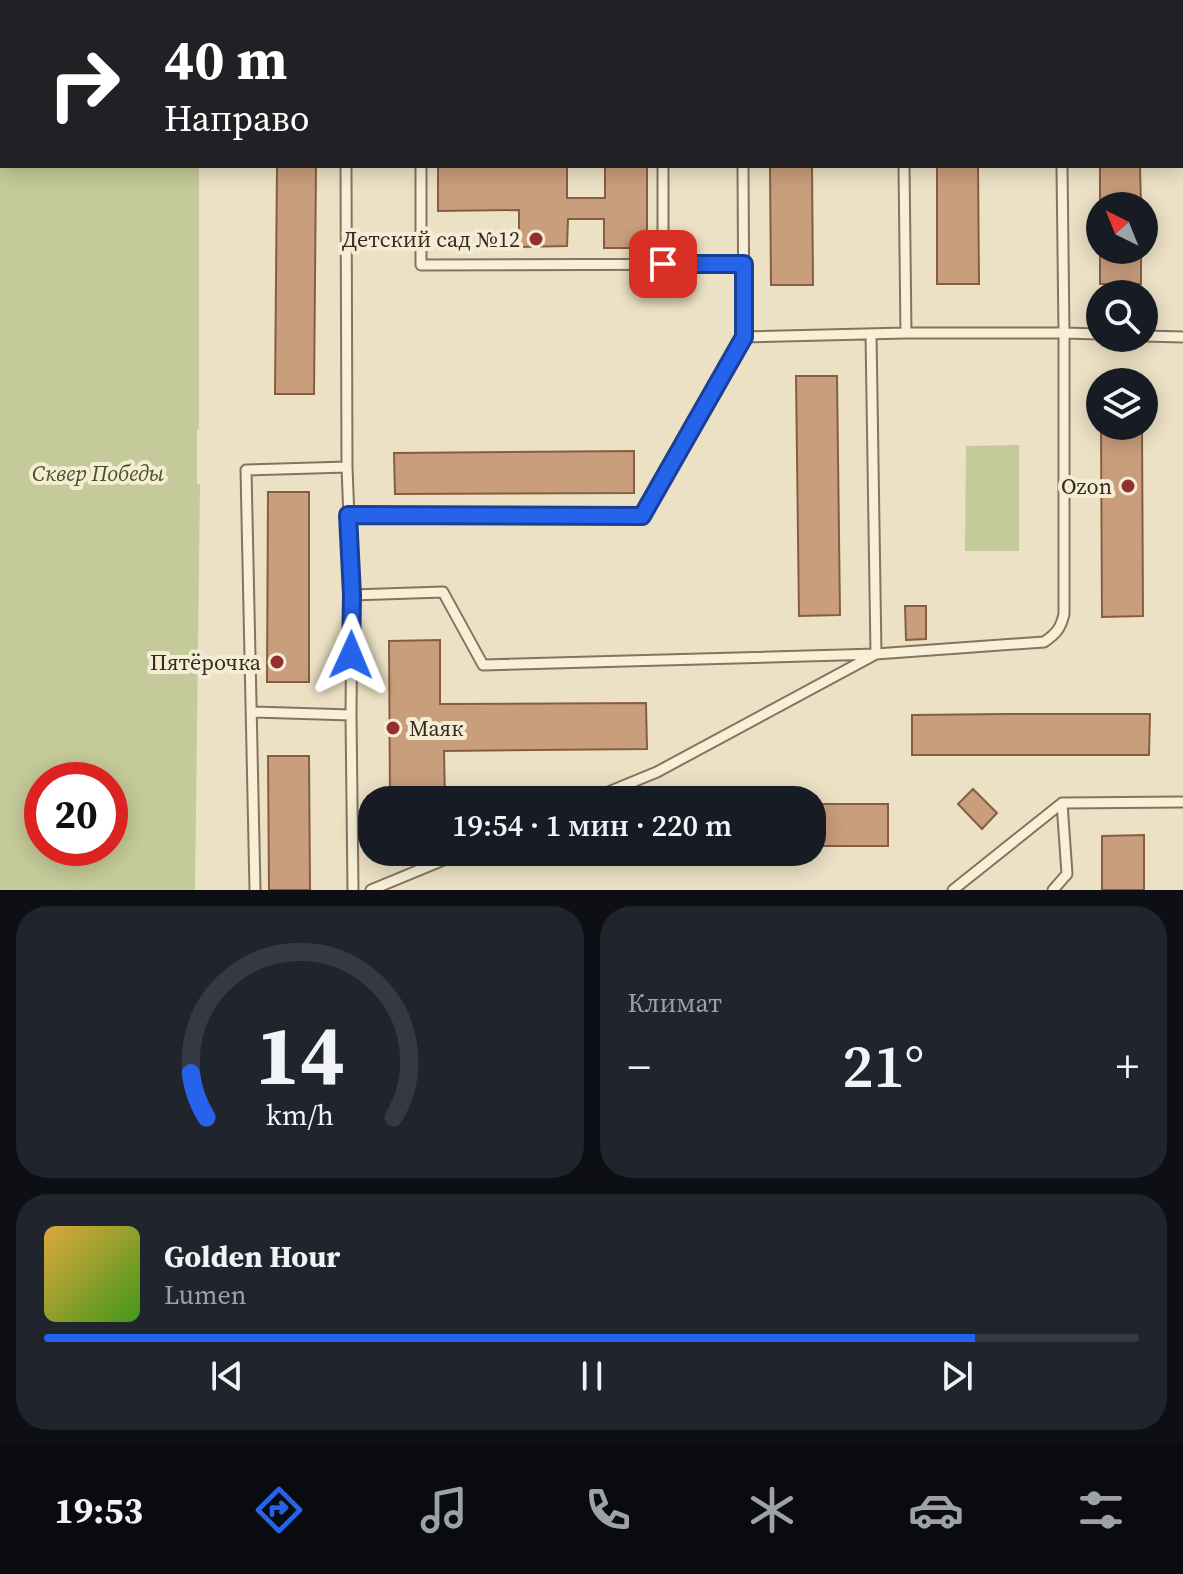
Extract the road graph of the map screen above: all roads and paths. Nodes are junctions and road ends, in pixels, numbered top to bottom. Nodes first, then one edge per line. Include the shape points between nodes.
1 (346, 168) edge
2 (421, 168) edge
3 (663, 168) edge
4 (743, 168) edge
5 (904, 168) edge
6 (1062, 168) edge
7 (663, 264) junction
8 (744, 264) junction
9 (906, 333) junction
10 (1064, 333) junction
11 (871, 334) junction
12 (1086, 334) edge
13 (1158, 336) edge
14 (744, 337) junction
15 (1183, 337) edge
16 (347, 467) junction
17 (348, 515) junction
18 (352, 595) junction
19 (876, 654) junction
20 (253, 712) junction
21 (351, 715) junction
22 (623, 786) edge
23 (1183, 802) edge
24 (1062, 803) junction
25 (429, 866) edge
26 (255, 890) edge
27 (353, 890) edge
28 (371, 890) edge
29 (953, 890) edge
30 (1053, 890) edge

1 - 16 lane
2 - 7 lane via 421,265
3 - 7 lane
4 - 8 lane
5 - 9 lane
6 - 10 lane
7 - 8 lane
8 - 14 lane
9 - 10 lane
9 - 11 lane
10 - 12 lane
10 - 19 lane via 1062,625 1044,642
11 - 14 lane
11 - 19 lane
13 - 15 lane
14 - 17 lane via 642,516
16 - 17 lane
16 - 20 lane via 246,470
17 - 18 lane
18 - 19 lane via 443,592 483,665
18 - 21 lane
19 - 22 lane
20 - 21 lane
20 - 26 lane
21 - 27 lane
23 - 24 lane
24 - 29 lane
24 - 30 lane via 1067,874
25 - 28 lane

